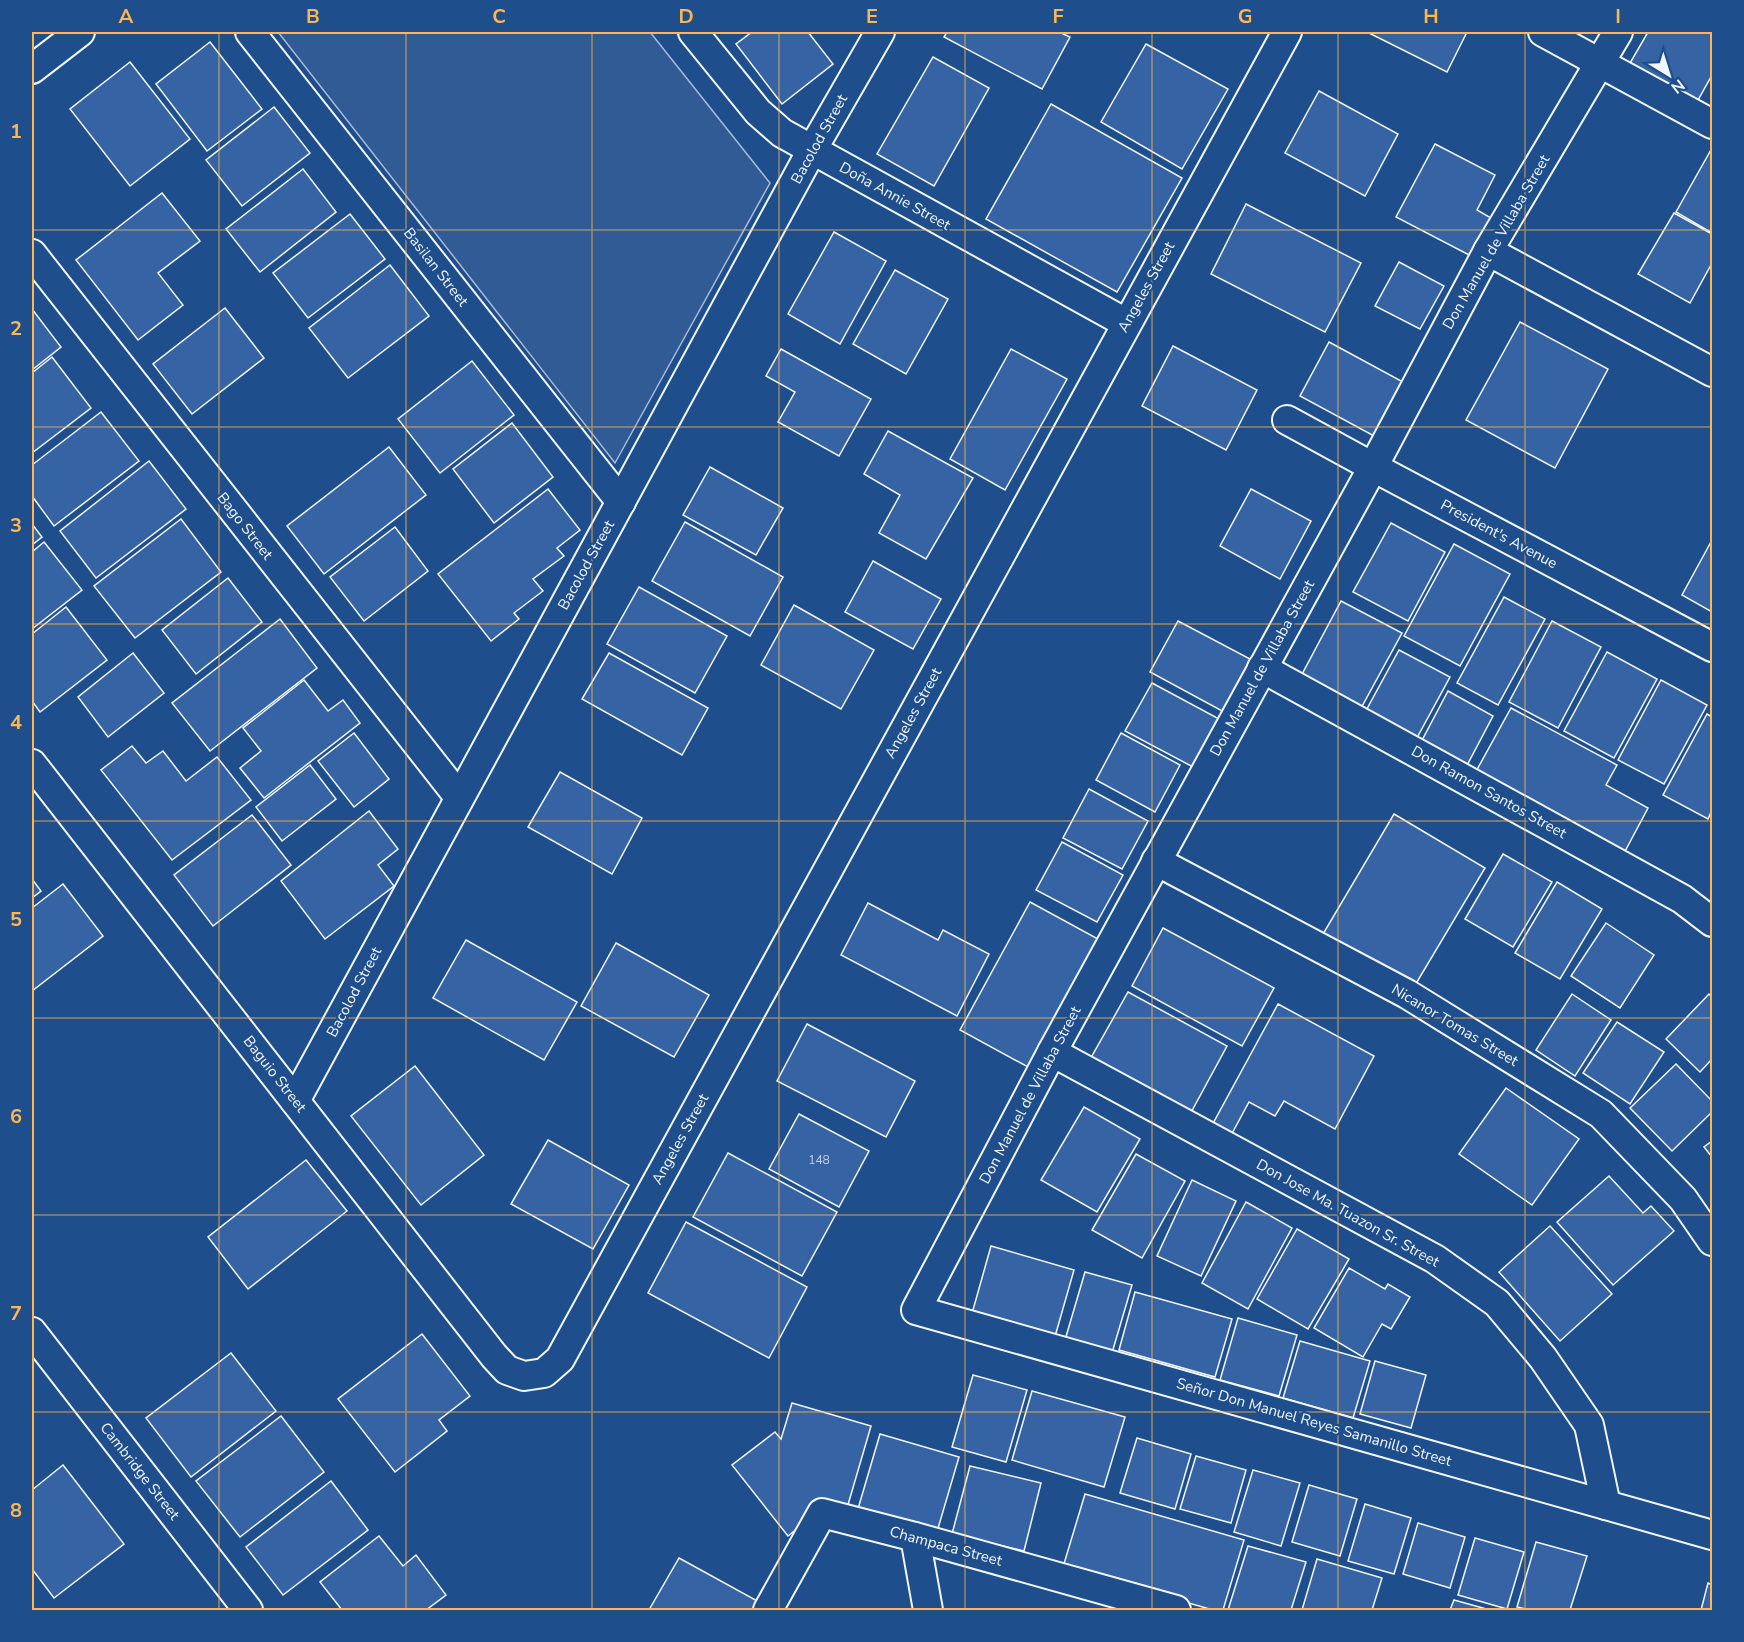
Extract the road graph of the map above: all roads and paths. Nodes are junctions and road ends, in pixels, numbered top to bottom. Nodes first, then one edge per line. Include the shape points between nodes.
1 (80, 32) edge
2 (250, 32) edge
3 (693, 32) edge
4 (880, 32) edge
5 (1287, 32) edge
6 (1543, 32) edge
7 (1618, 32) edge
8 (1600, 63) junction
9 (32, 69) edge
10 (1713, 124) edge
11 (812, 150) junction
12 (1488, 251) junction
13 (32, 254) edge
14 (1126, 323) junction
15 (1713, 372) edge
16 (1287, 420) dead end
17 (1373, 467) junction
18 (621, 502) junction
19 (1713, 647) edge
20 (1262, 668) junction
21 (32, 764) edge
22 (459, 797) junction
23 (1156, 861) junction
24 (1713, 922) edge
25 (1052, 1052) junction
26 (296, 1101) junction
27 (1713, 1241) edge
28 (916, 1310) joint
29 (32, 1332) edge
30 (524, 1376) joint
31 (1606, 1505) junction
32 (1713, 1535) edge
33 (915, 1537) junction
34 (248, 1611) edge
35 (768, 1611) edge
36 (928, 1611) edge
37 (1176, 1611) edge

1 - 9 street
2 - 18 street, Basilan Street
3 - 11 street, Doña Annie Street via 758,112 782,133
4 - 11 street, Bacolod Street
5 - 14 street, Angeles Street
6 - 8 street
7 - 8 street, Don Manuel de Villaba Street
8 - 10 street
8 - 12 street, Don Manuel de Villaba Street
11 - 14 street, Doña Annie Street
11 - 18 street, Bacolod Street
12 - 15 street
12 - 17 street, Don Manuel de Villaba Street
13 - 22 street, Bago Street
14 - 30 street, Angeles Street via 560,1359 544,1373
16 - 17 street, President's Avenue
17 - 19 street, President's Avenue
17 - 20 street, Don Manuel de Villaba Street
18 - 22 street, Bacolod Street
20 - 23 street, Don Manuel de Villaba Street
20 - 24 street, Don Ramon Santos Street via 1683,899
21 - 26 street, Baguio Street
22 - 26 street, Bacolod Street
23 - 25 street, Don Manuel de Villaba Street
23 - 27 street, Nicanor Tomas Street via 1407,994 1601,1114 1683,1199
25 - 28 street, Don Manuel de Villaba Street
25 - 31 street, Don Jose Ma. Tuazon Sr. Street via 1435,1259 1497,1303 1543,1358 1589,1425
26 - 30 street, Baguio Street via 494,1356 507,1370
28 - 31 street, Señor Don Manuel Reyes Samanillo Street
29 - 34 street, Cambridge Street
31 - 32 street, Señor Don Manuel Reyes Samanillo Street
33 - 35 street, Champaca Street via 822,1513
33 - 36 street
33 - 37 street, Champaca Street

